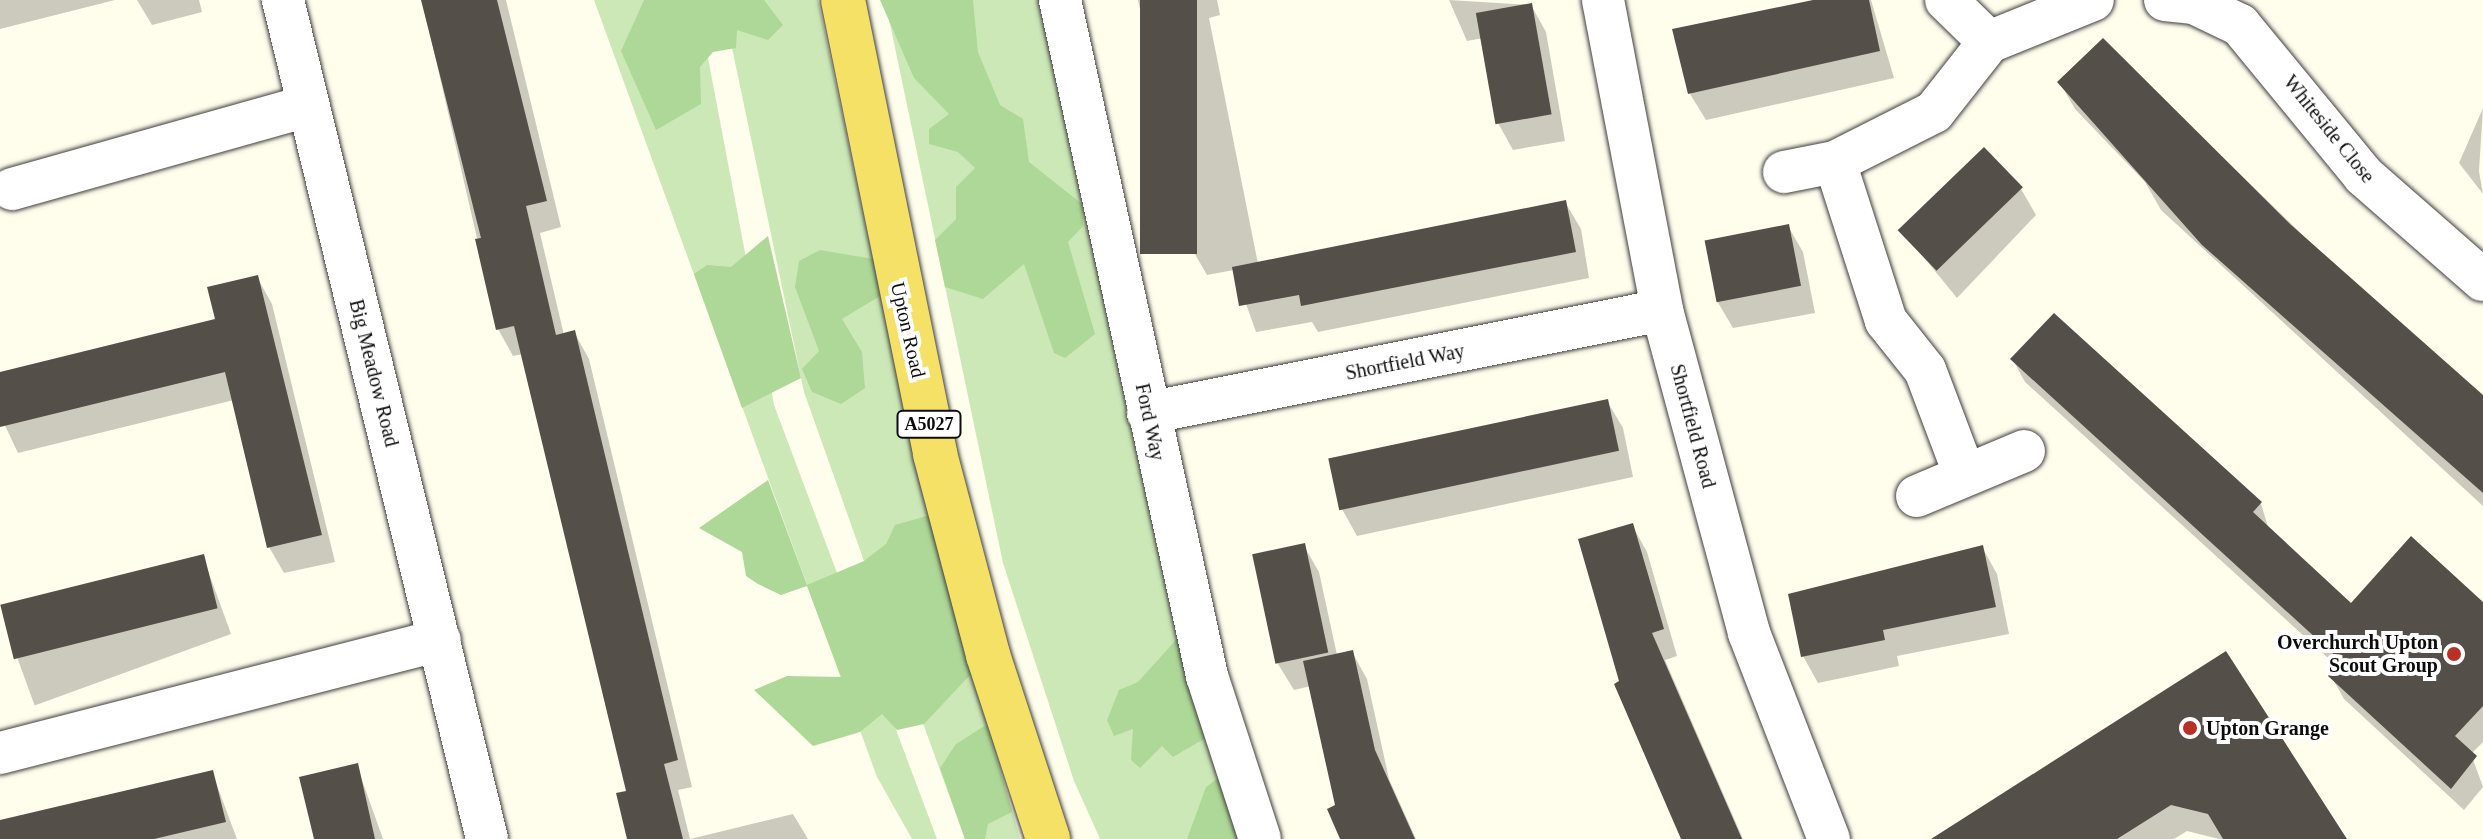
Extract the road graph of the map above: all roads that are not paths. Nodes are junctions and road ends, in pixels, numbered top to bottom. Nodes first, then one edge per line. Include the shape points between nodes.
1 (283, 0) edge
2 (843, 0) edge
3 (1060, 0) edge
4 (1603, 0) edge
5 (1946, 0) edge
6 (2093, 0) edge
7 (2165, 0) edge
8 (1989, 42) junction
9 (308, 106) junction
10 (1835, 162) junction
11 (1784, 172) dead end
12 (12, 189) dead end
13 (2483, 280) edge
14 (1662, 310) junction
15 (1148, 413) junction
16 (2024, 451) dead end
17 (1964, 473) junction
18 (1917, 496) dead end
19 (440, 640) junction
20 (0, 753) edge
21 (487, 839) edge
22 (1048, 839) edge
23 (1260, 839) edge
24 (1829, 839) edge

1 - 9 street, Big Meadow Road
2 - 22 main road, Upton Road / A5027 via 935,454 988,655
3 - 15 street, Ford Way
4 - 14 street, Shortfield Road
5 - 8 street
6 - 8 street
7 - 13 street, Whiteside Close via 2194,3 2240,25 2364,176
8 - 10 street via 1934,112
9 - 12 street
9 - 19 street, Big Meadow Road
10 - 11 street
10 - 17 street via 1886,321 1925,370
14 - 15 street, Shortfield Way
14 - 24 street, Shortfield Road via 1749,633
15 - 23 street, Ford Way via 1207,676
16 - 17 street
17 - 18 street
19 - 20 street
19 - 21 street, Big Meadow Road

